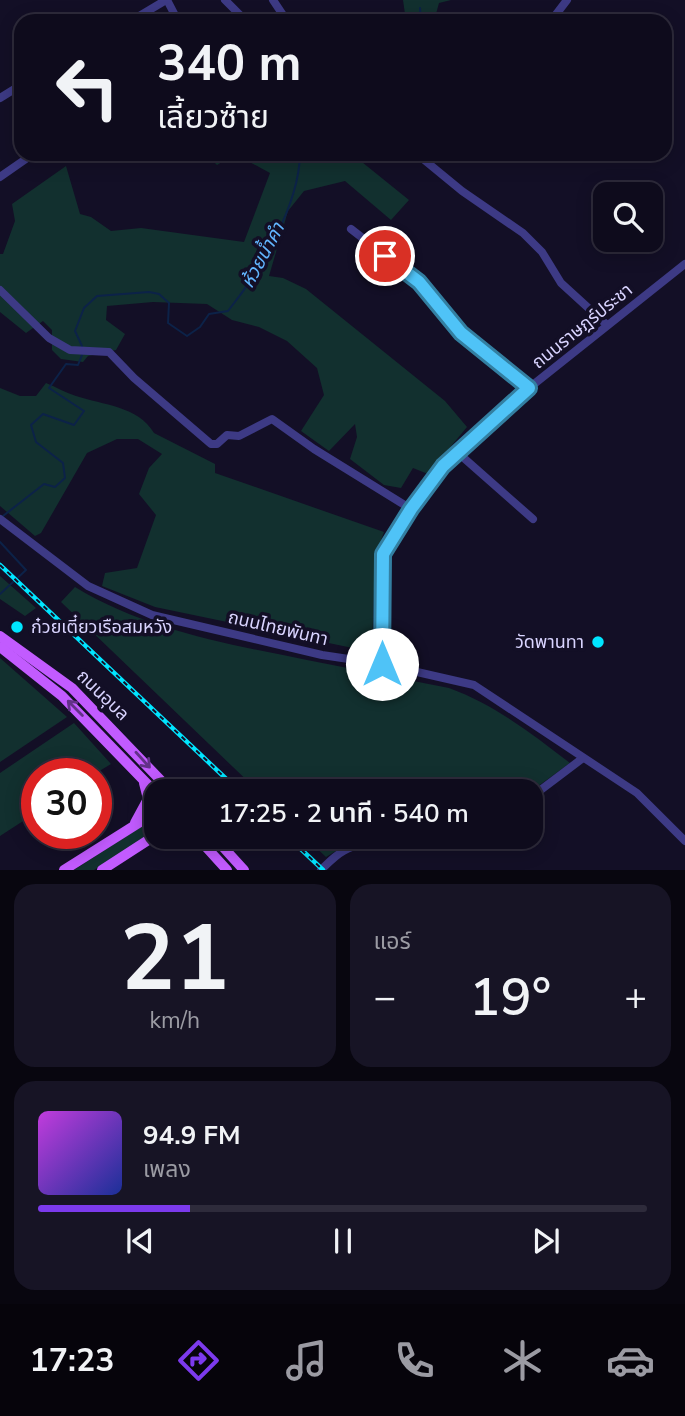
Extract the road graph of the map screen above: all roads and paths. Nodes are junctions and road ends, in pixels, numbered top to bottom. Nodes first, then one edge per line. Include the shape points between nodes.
1 (167, 0) edge
2 (225, 0) edge
3 (567, 0) edge
4 (143, 14) edge
5 (239, 14) edge
6 (556, 14) edge
7 (23, 161) edge
8 (426, 161) edge
9 (0, 177) edge
10 (351, 229) dead end
11 (685, 264) edge
12 (0, 290) edge
13 (607, 325) junction
14 (529, 388) junction
15 (457, 452) junction
16 (411, 509) junction
17 (533, 519) dead end
18 (3, 522) edge
19 (0, 636) edge
20 (0, 647) edge
21 (382, 664) junction
22 (583, 758) junction
23 (143, 779) joint
24 (159, 779) edge
25 (543, 788) edge
26 (144, 819) edge
27 (134, 825) junction
28 (685, 841) edge
29 (143, 843) edge
30 (205, 849) edge
31 (208, 849) edge
32 (225, 849) edge
33 (348, 849) edge
34 (214, 856) junction
35 (64, 870) edge
36 (102, 870) edge
37 (227, 870) edge
38 (244, 870) edge
39 (321, 870) edge

1 - 4 street
2 - 5 street
3 - 6 street
7 - 9 street
8 - 13 street via 523,233 542,252 561,283
10 - 14 street via 419,282 461,333
11 - 13 street, ถนนราษฎร์ประชา
12 - 16 street via 49,338 75,351 109,352 119,359 134,378 211,444 272,419
13 - 14 street, ถนนราษฎร์ประชา
14 - 15 street, ถนนราษฎร์ประชา
15 - 16 street, ถนนราษฎร์ประชา
15 - 17 street
16 - 21 street, ถนนราษฎร์ประชา via 383,554
18 - 21 street, ถนนไทยพันทา via 88,586 152,615 322,655
19 -> 24 main road, ถนนอุบล via 72,688
23 -> 20 main road, ถนนอุบล via 62,696
21 - 22 street, ถนนไทยพันทา via 474,685
22 - 25 street
22 - 28 street, ถนนไทยพันทา via 638,793
23 - 27 main road via 148,799
26 - 27 main road
27 - 35 main road
29 - 36 main road
30 - 34 main road
31 - 34 main road
32 - 38 main road
33 - 39 street
34 - 37 main road

